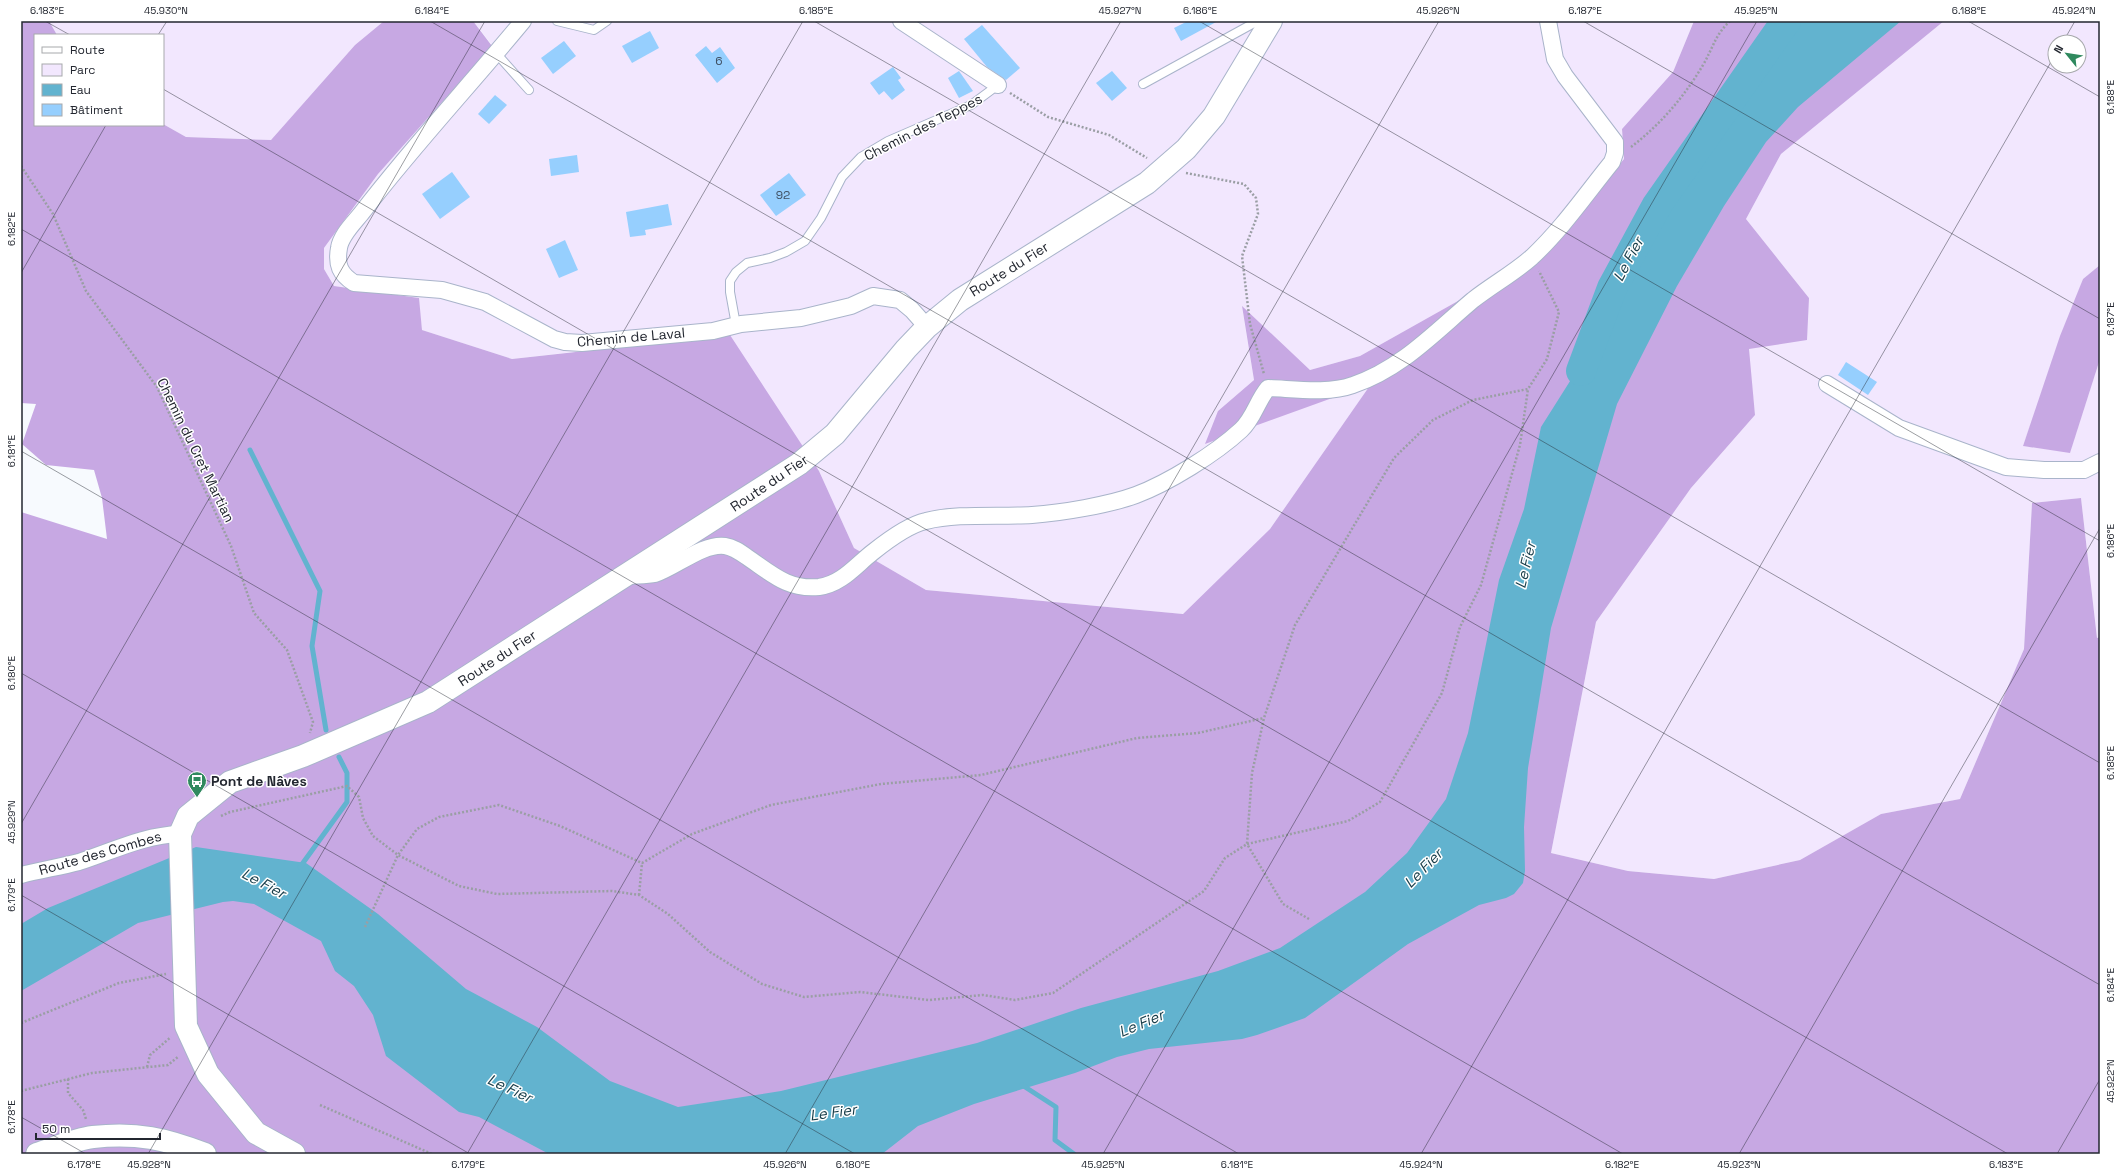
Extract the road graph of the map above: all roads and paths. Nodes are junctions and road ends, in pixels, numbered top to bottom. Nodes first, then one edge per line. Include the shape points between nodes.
1 (523, 21) edge
2 (557, 21) edge
3 (607, 21) edge
4 (901, 21) edge
5 (1548, 21) edge
6 (1730, 21) edge
7 (1271, 22) edge
8 (496, 53) junction
9 (1143, 84) dead end
10 (998, 86) junction
11 (529, 90) dead end
12 (1614, 157) junction
13 (21, 166) edge
14 (1164, 169) junction
15 (1532, 257) junction
16 (736, 325) junction
17 (927, 327) junction
18 (1827, 384) dead end
19 (1268, 388) junction
20 (1528, 389) junction
21 (2100, 462) edge
22 (625, 576) junction
23 (1264, 718) junction
24 (303, 756) junction
25 (216, 818) dead end
26 (180, 834) junction
27 (1247, 844) junction
28 (398, 855) junction
29 (642, 863) junction
30 (21, 874) edge
31 (639, 895) junction
32 (1309, 919) dead end
33 (365, 927) dead end
34 (184, 967) junction
35 (21, 1023) edge
36 (190, 1035) junction
37 (147, 1067) junction
38 (68, 1079) junction
39 (21, 1091) edge
40 (320, 1105) dead end
41 (92, 1137) junction
42 (37, 1154) edge
43 (205, 1154) edge
44 (294, 1154) edge
45 (432, 1154) edge

1 - 8 street, Chemin de Laval
2 - 3 lane via 594,30
4 - 10 street, Chemin des Teppes
5 - 12 street via 1555,59 1615,142
6 - 12 path via 1719,32 1704,63 1682,97 1664,118
7 - 9 lane via 1254,23
7 - 14 main road, Route du Fier via 1214,116 1186,149
8 - 11 lane
8 - 16 street, Chemin de Laval via 343,238 339,247 338,268 344,276 354,283 442,290 485,302 564,342 582,343 713,331
10 - 14 path, Chemin des Teppes via 1048,117 1109,135
10 - 16 lane, Chemin des Teppes via 971,105 888,141 861,157 842,177 821,218 805,240 786,252 747,263 736,272 730,281
12 - 15 street via 1557,230
13 - 24 path, Chemin du Cret Martian via 53,214 86,291 157,387 231,546 254,613 287,650 313,722
14 - 17 main road, Route du Fier via 1147,183 960,300
14 - 19 path, Chemin des Teppes via 1244,184 1256,198 1258,214 1242,256 1250,324
15 - 19 street via 1474,300 1427,342 1388,370 1352,386 1333,389
15 - 20 path via 1559,312 1548,359
16 - 17 street, Chemin de Laval via 801,318 851,306 873,296 900,300
17 - 22 main road, Route du Fier via 835,434 799,464
18 - 21 street via 1899,428 2006,467 2084,470
19 - 22 street via 1257,410 1242,429 1210,454 1162,483 1136,495 1106,504 1034,515 925,521 907,529 872,552 847,575 821,587 800,588 785,583 735,548 724,546 710,547 653,574
20 - 23 path via 1473,400 1433,420 1394,458 1295,625
20 - 27 path via 1520,445 1481,585 1460,627 1442,694 1380,802 1348,820
22 - 24 main road, Route du Fier via 428,702
23 - 27 path via 1252,774
23 - 29 path via 1198,733 1137,738 981,775 882,784 771,806 692,834
24 - 26 main road, Route du Fier via 230,782 188,816
25 - 28 path via 230,812 347,786 359,797 363,818 373,836
26 - 30 street, Route des Combes via 162,834 78,862
26 - 34 main road
27 - 31 path via 1225,858 1204,891 1059,989 1053,993 1015,1000 982,995 929,1000 860,992 804,996 762,984 716,956 668,914
27 - 32 path via 1283,904
28 - 29 path via 417,829 439,817 499,805 560,826
28 - 31 path via 459,886 497,894 612,891
28 - 33 path
29 - 31 path
34 - 35 path via 119,983
34 - 36 main road
36 - 37 path via 150,1055
36 - 37 path via 168,1065
36 - 44 main road via 208,1074 256,1133
37 - 38 path via 92,1073
38 - 39 path
38 - 41 path via 68,1093 83,1110
40 - 45 path
41 - 42 main road
41 - 43 main road via 148,1136

